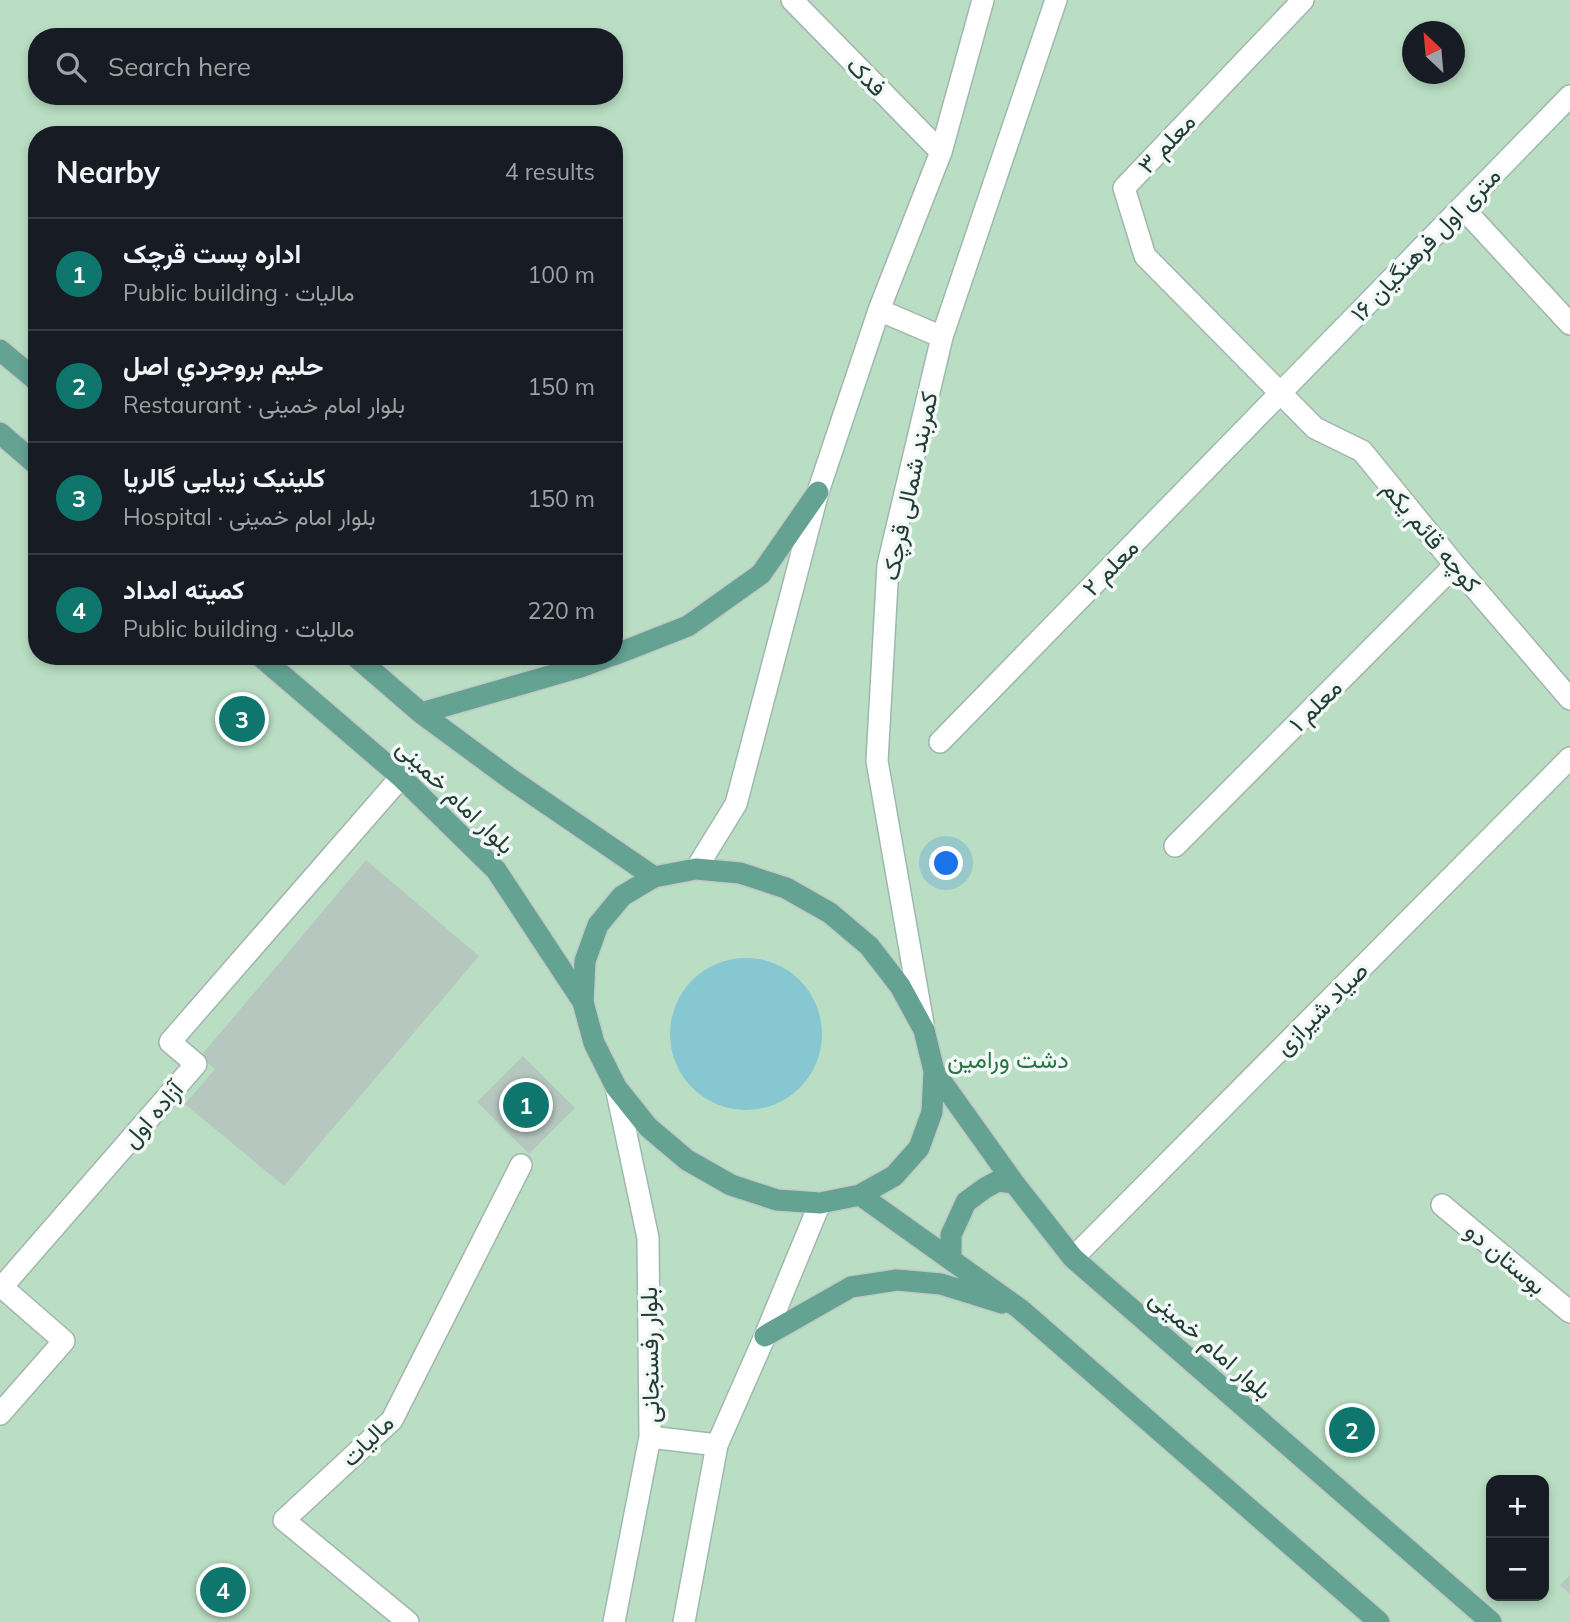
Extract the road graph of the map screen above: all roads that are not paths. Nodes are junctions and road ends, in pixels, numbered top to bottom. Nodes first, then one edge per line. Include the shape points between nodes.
1 (792, 0) edge
2 (983, 0) edge
3 (1056, 0) edge
4 (1303, 0) edge
5 (1570, 96) edge
6 (941, 152) junction
7 (1462, 207) junction
8 (879, 310) junction
9 (1570, 324) edge
10 (942, 337) junction
11 (0, 350) edge
12 (28, 374) edge
13 (1280, 392) junction
14 (0, 433) edge
15 (28, 457) edge
16 (818, 492) junction
17 (1455, 565) junction
18 (623, 651) edge
19 (270, 665) edge
20 (365, 665) edge
21 (586, 665) edge
22 (1570, 699) edge
23 (421, 713) junction
24 (940, 742) dead end
25 (1570, 758) edge
26 (401, 777) junction
27 (1175, 846) dead end
28 (696, 869) junction
29 (654, 877) junction
30 (583, 1002) junction
31 (924, 1030) junction
32 (934, 1071) junction
33 (616, 1087) junction
34 (521, 1165) dead end
35 (1014, 1183) junction
36 (860, 1195) junction
37 (820, 1203) junction
38 (1442, 1205) dead end
39 (951, 1258) junction
40 (1073, 1258) junction
41 (1020, 1309) junction
42 (1570, 1312) edge
43 (765, 1336) junction
44 (0, 1414) edge
45 (650, 1437) junction
46 (717, 1445) junction
47 (408, 1622) edge
48 (614, 1622) edge
49 (684, 1622) edge
50 (1379, 1622) edge
51 (1491, 1622) edge

1 - 6 street, فدک
2 - 6 street
3 - 10 street, کمربند شمالی قرچک
4 - 13 street, معلم ۳ via 1124,188 1145,256
5 - 7 street, ۱۶ متری اول فرهنگیان
6 - 8 street
7 - 9 street
7 - 13 street, ۱۶ متری اول فرهنگیان
8 - 10 street
8 - 16 street
10 - 31 street, کمربند شمالی قرچک via 888,565 877,761
11 - 12 main road
13 - 17 street, کوچه قائم یکم via 1315,428 1362,451
13 - 24 street, معلم ۲
14 - 15 main road
16 - 18 main road via 761,574 688,626
16 - 28 street via 737,804
17 - 22 street, کوچه قائم یکم
17 - 27 street, معلم ۱
19 - 26 main road, بلوار امام خمینی
20 - 23 main road, بلوار امام خمینی
21 - 23 main road
23 - 29 main road, بلوار امام خمینی
25 - 40 street, صیاد شیرازی
26 - 30 main road, بلوار امام خمینی via 496,870
26 - 44 street, آزاده اول via 170,1042 196,1064 2,1287 64,1341
28 - 29 main road
28 - 31 main road via 751,876 786,888 830,913 869,946 900,986
29 - 30 main road via 622,896 598,925 585,961
30 - 33 main road via 594,1043
31 - 32 main road
32 - 35 main road, بلوار امام خمینی
32 - 36 main road via 932,1112 919,1148 894,1176
33 - 37 main road via 648,1127 687,1160 731,1185 777,1200
33 - 45 street, بلوار رفسنجانی via 648,1238
34 - 47 street, مالیات via 392,1420 284,1520
35 - 39 main road via 998,1181 965,1202 951,1235
35 - 40 main road, بلوار امام خمینی
36 - 37 main road
36 - 39 main road
37 - 43 street
38 - 42 street, بوستان دو
39 - 41 main road
40 - 51 main road, بلوار امام خمینی
41 - 43 main road via 941,1284 897,1280 852,1287
41 - 50 main road
43 - 46 street
45 - 46 street
45 - 48 street, بلوار رفسنجانی
46 - 49 street

